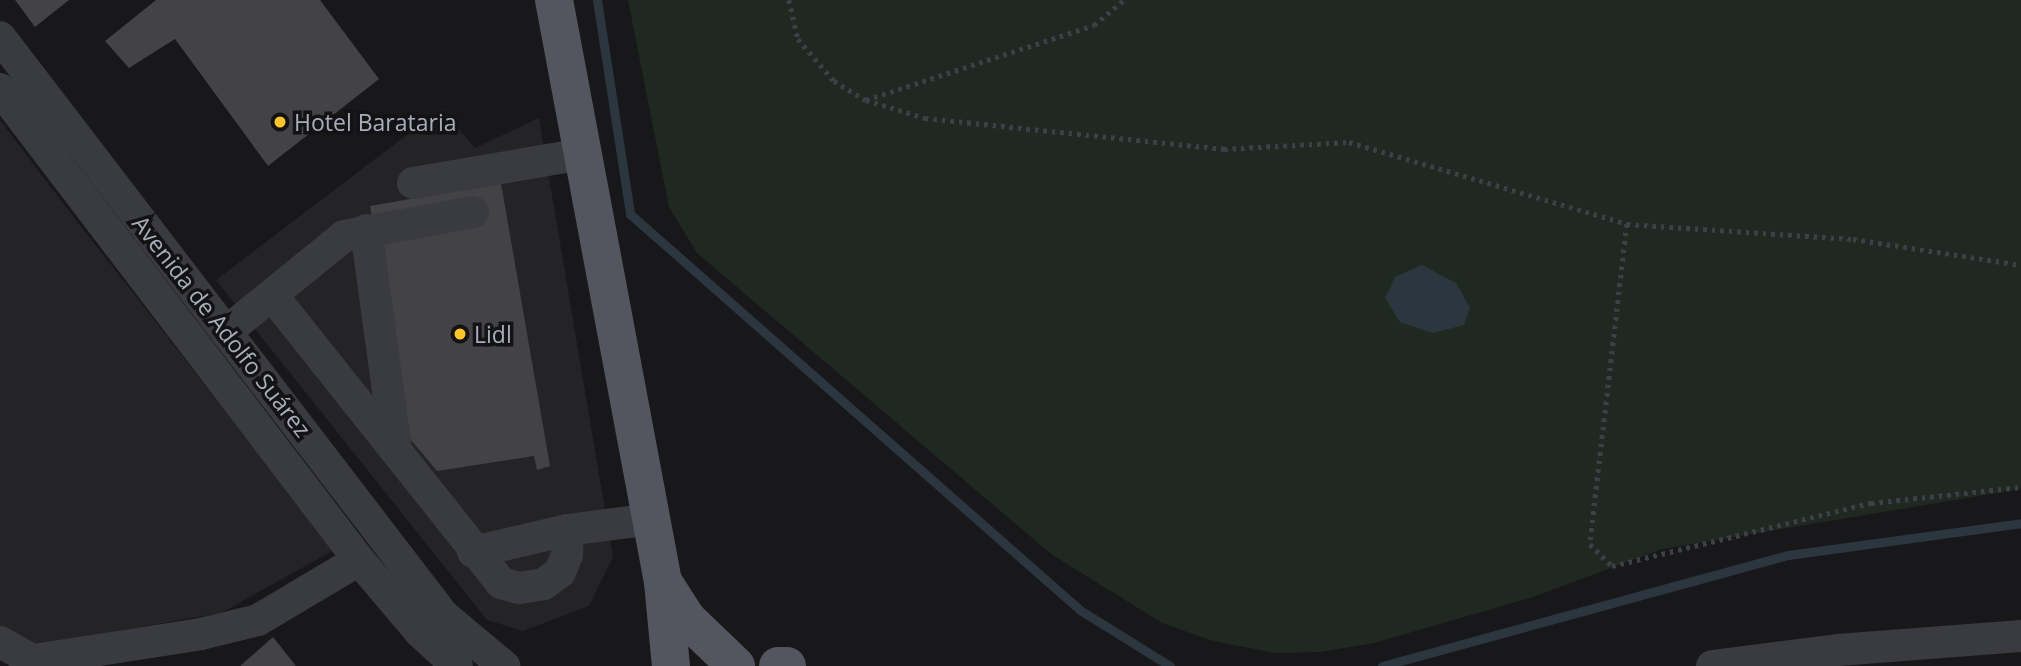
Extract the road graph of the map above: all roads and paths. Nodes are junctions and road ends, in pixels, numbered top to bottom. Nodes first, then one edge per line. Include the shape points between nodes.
1 (554, 0) edge
2 (789, 0) edge
3 (1124, 0) edge
4 (0, 37) edge
5 (0, 89) edge
6 (866, 100) junction
7 (583, 154) junction
8 (413, 183) dead end
9 (473, 212) dead end
10 (1628, 225) junction
11 (366, 230) junction
12 (2021, 265) edge
13 (272, 295) junction
14 (226, 332) junction
15 (397, 453) junction
16 (2021, 487) edge
17 (651, 519) junction
18 (568, 530) junction
19 (473, 552) junction
20 (359, 560) junction
21 (663, 582) junction
22 (431, 624) junction
23 (2021, 636) edge
24 (0, 642) edge
25 (38, 663) edge
26 (457, 666) edge
27 (504, 666) edge
28 (671, 666) edge
29 (736, 666) edge
30 (778, 666) edge
31 (787, 666) edge
32 (1712, 666) edge

1 - 7 main road
2 - 6 path via 798,39 834,81
3 - 6 path via 1094,25
4 - 14 street, Avenida de Adolfo Suárez
5 - 20 street, Avenida de Adolfo Suárez
6 - 10 path via 925,118 1224,149 1349,142
7 - 8 street
7 - 17 main road
9 - 11 street
10 - 12 path via 1853,239
10 - 16 path via 1590,544 1612,566 1871,503
11 - 13 street via 344,236
11 - 15 street
13 - 14 street
13 - 15 street
14 - 22 street, Avenida de Adolfo Suárez
15 - 19 street
17 - 18 street
17 - 21 main road
18 - 19 street
18 - 19 street via 568,555 560,572 544,584 519,588 501,583
20 - 22 street, Avenida de Adolfo Suárez
20 - 25 street via 258,620
21 - 28 main road
21 - 29 main road via 688,620
22 - 26 street
22 - 27 street
23 - 32 street via 1838,650
24 - 25 street
30 - 31 main road

